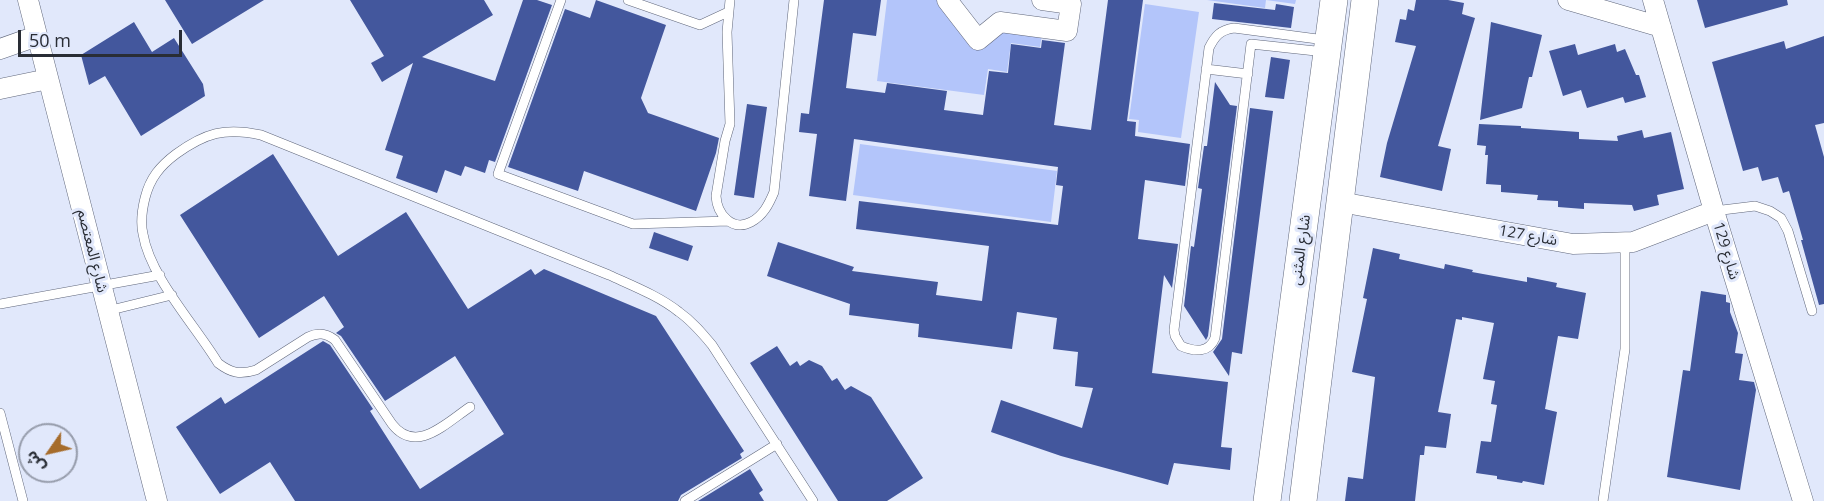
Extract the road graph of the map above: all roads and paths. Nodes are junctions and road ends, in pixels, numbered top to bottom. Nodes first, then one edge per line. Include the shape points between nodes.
1 (28, 0) edge
2 (561, 0) edge
3 (628, 0) edge
4 (730, 0) edge
5 (794, 0) edge
6 (947, 0) edge
7 (1042, 0) edge
8 (1334, 0) edge
9 (1365, 0) edge
10 (1568, 0) edge
11 (1653, 0) edge
12 (728, 12) junction
13 (1661, 27) junction
14 (37, 36) junction
15 (1328, 46) junction
16 (0, 49) edge
17 (1206, 69) junction
18 (1248, 74) junction
19 (48, 79) junction
20 (0, 89) edge
21 (1340, 202) junction
22 (1714, 211) junction
23 (728, 221) junction
24 (1624, 243) junction
25 (160, 275) junction
26 (101, 285) junction
27 (172, 295) junction
28 (0, 304) edge
29 (107, 311) junction
30 (1812, 311) dead end
31 (470, 407) dead end
32 (0, 413) edge
33 (777, 444) junction
34 (23, 501) edge
35 (157, 501) edge
36 (685, 501) edge
37 (813, 501) edge
38 (1267, 501) edge
39 (1303, 501) edge
40 (1603, 501) edge
41 (1803, 501) edge

1 - 14 street, شارع المعتصم
2 - 23 lane via 498,174 633,224
3 - 12 lane via 700,25
4 - 12 lane
5 - 23 lane via 774,192 752,222 743,225
6 - 7 street via 978,40 1000,22 1067,31 1071,4
8 - 15 street, شارع المثنى
9 - 21 street
10 - 13 street
11 - 13 street, شارع 129
12 - 23 lane via 730,124 716,196 717,206
13 - 22 street, شارع 129
14 - 16 street
14 - 19 street, شارع المعتصم
15 - 17 lane via 1234,28 1223,30 1209,48
15 - 18 lane via 1251,44
15 - 38 street, شارع المثنى
17 - 18 lane
17 - 18 lane via 1174,330 1181,346 1203,350 1215,338
19 - 20 street
19 - 26 street, شارع المعتصم
21 - 24 street, شارع 127 via 1573,244
21 - 39 street
22 - 24 street, شارع 127
22 - 30 lane via 1755,206 1781,218
22 - 41 street, شارع 129
24 - 40 lane via 1625,349
25 - 26 lane
25 - 27 lane
25 - 33 lane via 145,244 141,214 154,173 181,150 220,132 261,135 643,290 698,327
26 - 28 lane
26 - 29 street, شارع المعتصم
27 - 29 lane
27 - 31 lane via 218,363 236,373 256,370 308,337 322,333 335,340 392,424 406,436 424,436
29 - 35 street, شارع المعتصم
32 - 34 lane
33 - 36 lane
33 - 37 lane

